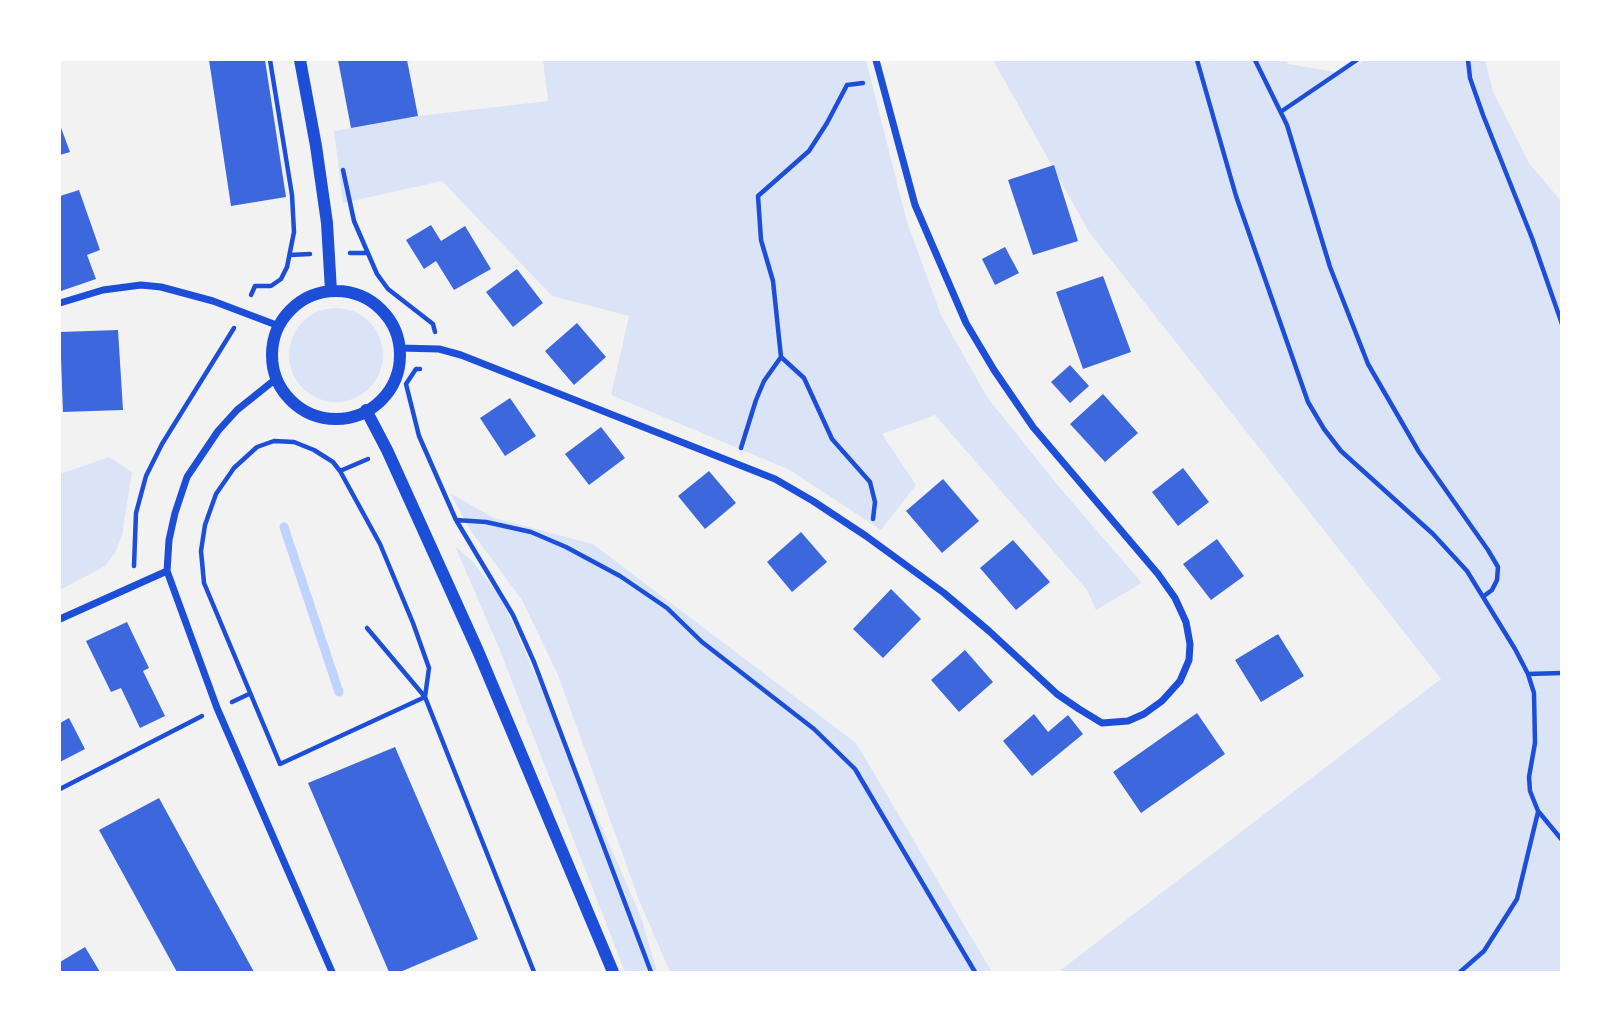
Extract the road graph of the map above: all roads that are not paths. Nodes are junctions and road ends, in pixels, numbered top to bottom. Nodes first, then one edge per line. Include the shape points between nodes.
1 (300, 60) edge
2 (876, 60) edge
3 (331, 291) junction
4 (60, 303) edge
5 (279, 326) junction
6 (399, 348) junction
7 (277, 378) junction
8 (366, 410) junction
9 (167, 571) junction
10 (60, 619) edge
11 (332, 972) edge
12 (613, 972) edge

1 - 3 street via 327,223
2 - 6 street via 915,205 966,323 1033,427 1158,574 1186,622 1189,660 1180,681 1144,714 1102,723 1057,694 944,593 813,500 775,479 461,355
3 - 5 street via 310,296 292,308
3 - 6 street via 362,296 377,306 389,319
4 - 5 street via 103,290 161,287 213,300
5 - 7 street via 272,347
6 - 8 street via 391,387 378,404
7 - 8 street via 296,405 315,416 337,419
7 - 9 street via 237,410 187,477 169,540
8 - 12 street via 478,651
9 - 10 street
9 - 11 street via 217,708

